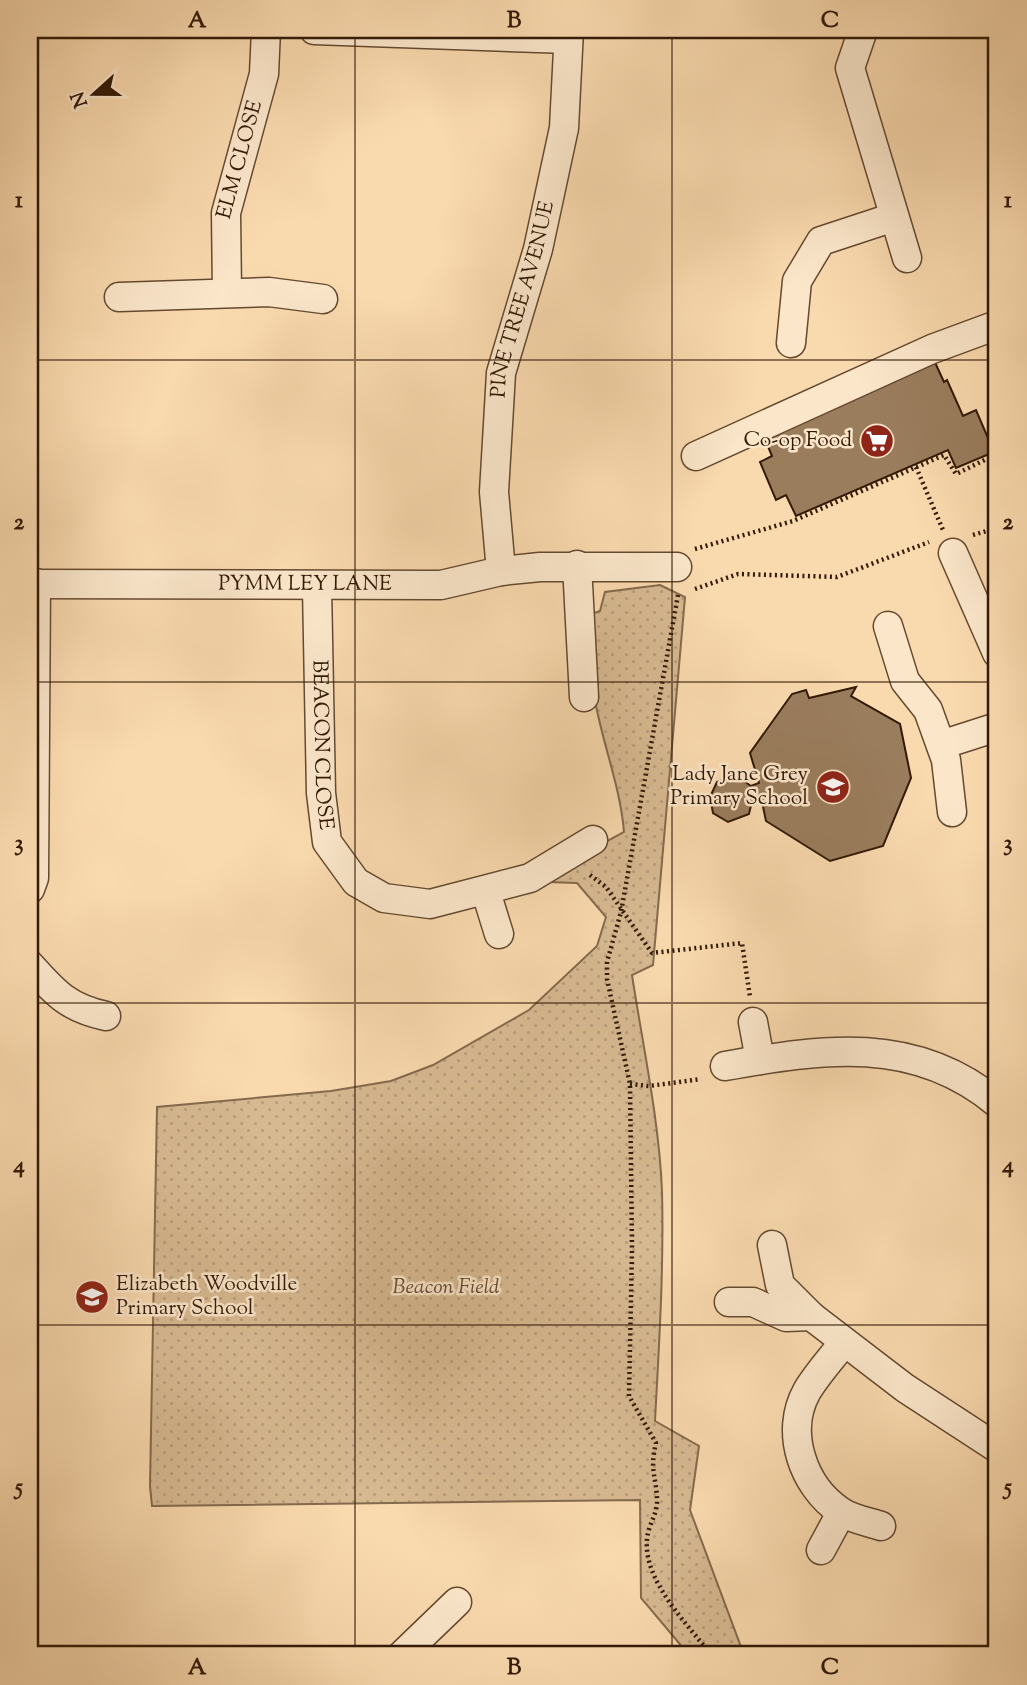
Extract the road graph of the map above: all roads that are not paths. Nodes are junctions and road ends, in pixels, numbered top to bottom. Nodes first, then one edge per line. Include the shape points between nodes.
1 (266, 30) edge
2 (314, 30) edge
3 (863, 30) edge
4 (569, 35) edge
5 (894, 217) junction
6 (907, 258) dead end
7 (227, 293) junction
8 (119, 297) dead end
9 (323, 299) dead end
10 (997, 325) edge
11 (791, 343) dead end
12 (696, 456) dead end
13 (950, 545) road end
14 (577, 565) junction
15 (677, 566) road end
16 (501, 571) junction
17 (33, 583) edge
18 (317, 587) junction
19 (888, 626) dead end
20 (997, 653) edge
21 (584, 697) dead end
22 (997, 727) edge
23 (941, 745) junction
24 (952, 812) dead end
25 (593, 839) dead end
26 (30, 889) edge
27 (486, 892) junction
28 (499, 934) dead end
29 (30, 965) edge
30 (106, 1016) dead end
31 (753, 1022) road end
32 (760, 1060) junction
33 (725, 1066) road end
34 (997, 1103) edge
35 (772, 1245) dead end
36 (729, 1302) dead end
37 (811, 1316) junction
38 (844, 1342) junction
39 (997, 1448) edge
40 (841, 1513) junction
41 (881, 1526) dead end
42 (821, 1549) dead end
43 (457, 1602) dead end
44 (402, 1655) edge

1 - 7 street, ELM CLOSE via 264,74 226,213
2 - 4 street
3 - 5 street via 850,68
4 - 16 street, PINE TREE AVENUE via 564,128 538,248 501,373 494,492
5 - 6 street
5 - 11 street via 821,241 797,281
7 - 8 street
7 - 9 street via 269,292
10 - 12 street via 932,349
13 - 20 street
14 - 15 street, PYMM LEY LANE
14 - 16 street, PYMM LEY LANE
14 - 21 street
16 - 18 street, PYMM LEY LANE via 441,585
17 - 18 street, PYMM LEY LANE
17 - 26 street via 34,878
18 - 27 street, BEACON CLOSE via 321,793 327,842 356,882 384,898 430,904
19 - 23 street via 905,681 928,710
22 - 23 street
23 - 24 street
25 - 27 street, BEACON CLOSE via 530,878
27 - 28 street
29 - 30 street via 57,995 81,1011
31 - 32 street
32 - 33 street
32 - 34 street via 847,1049 886,1053 931,1065 977,1086
35 - 37 street via 780,1285
36 - 37 street via 753,1302 786,1317
37 - 38 street
38 - 39 street
38 - 40 street via 806,1392 796,1430 801,1460 817,1490
40 - 41 street
40 - 42 street
43 - 44 street

